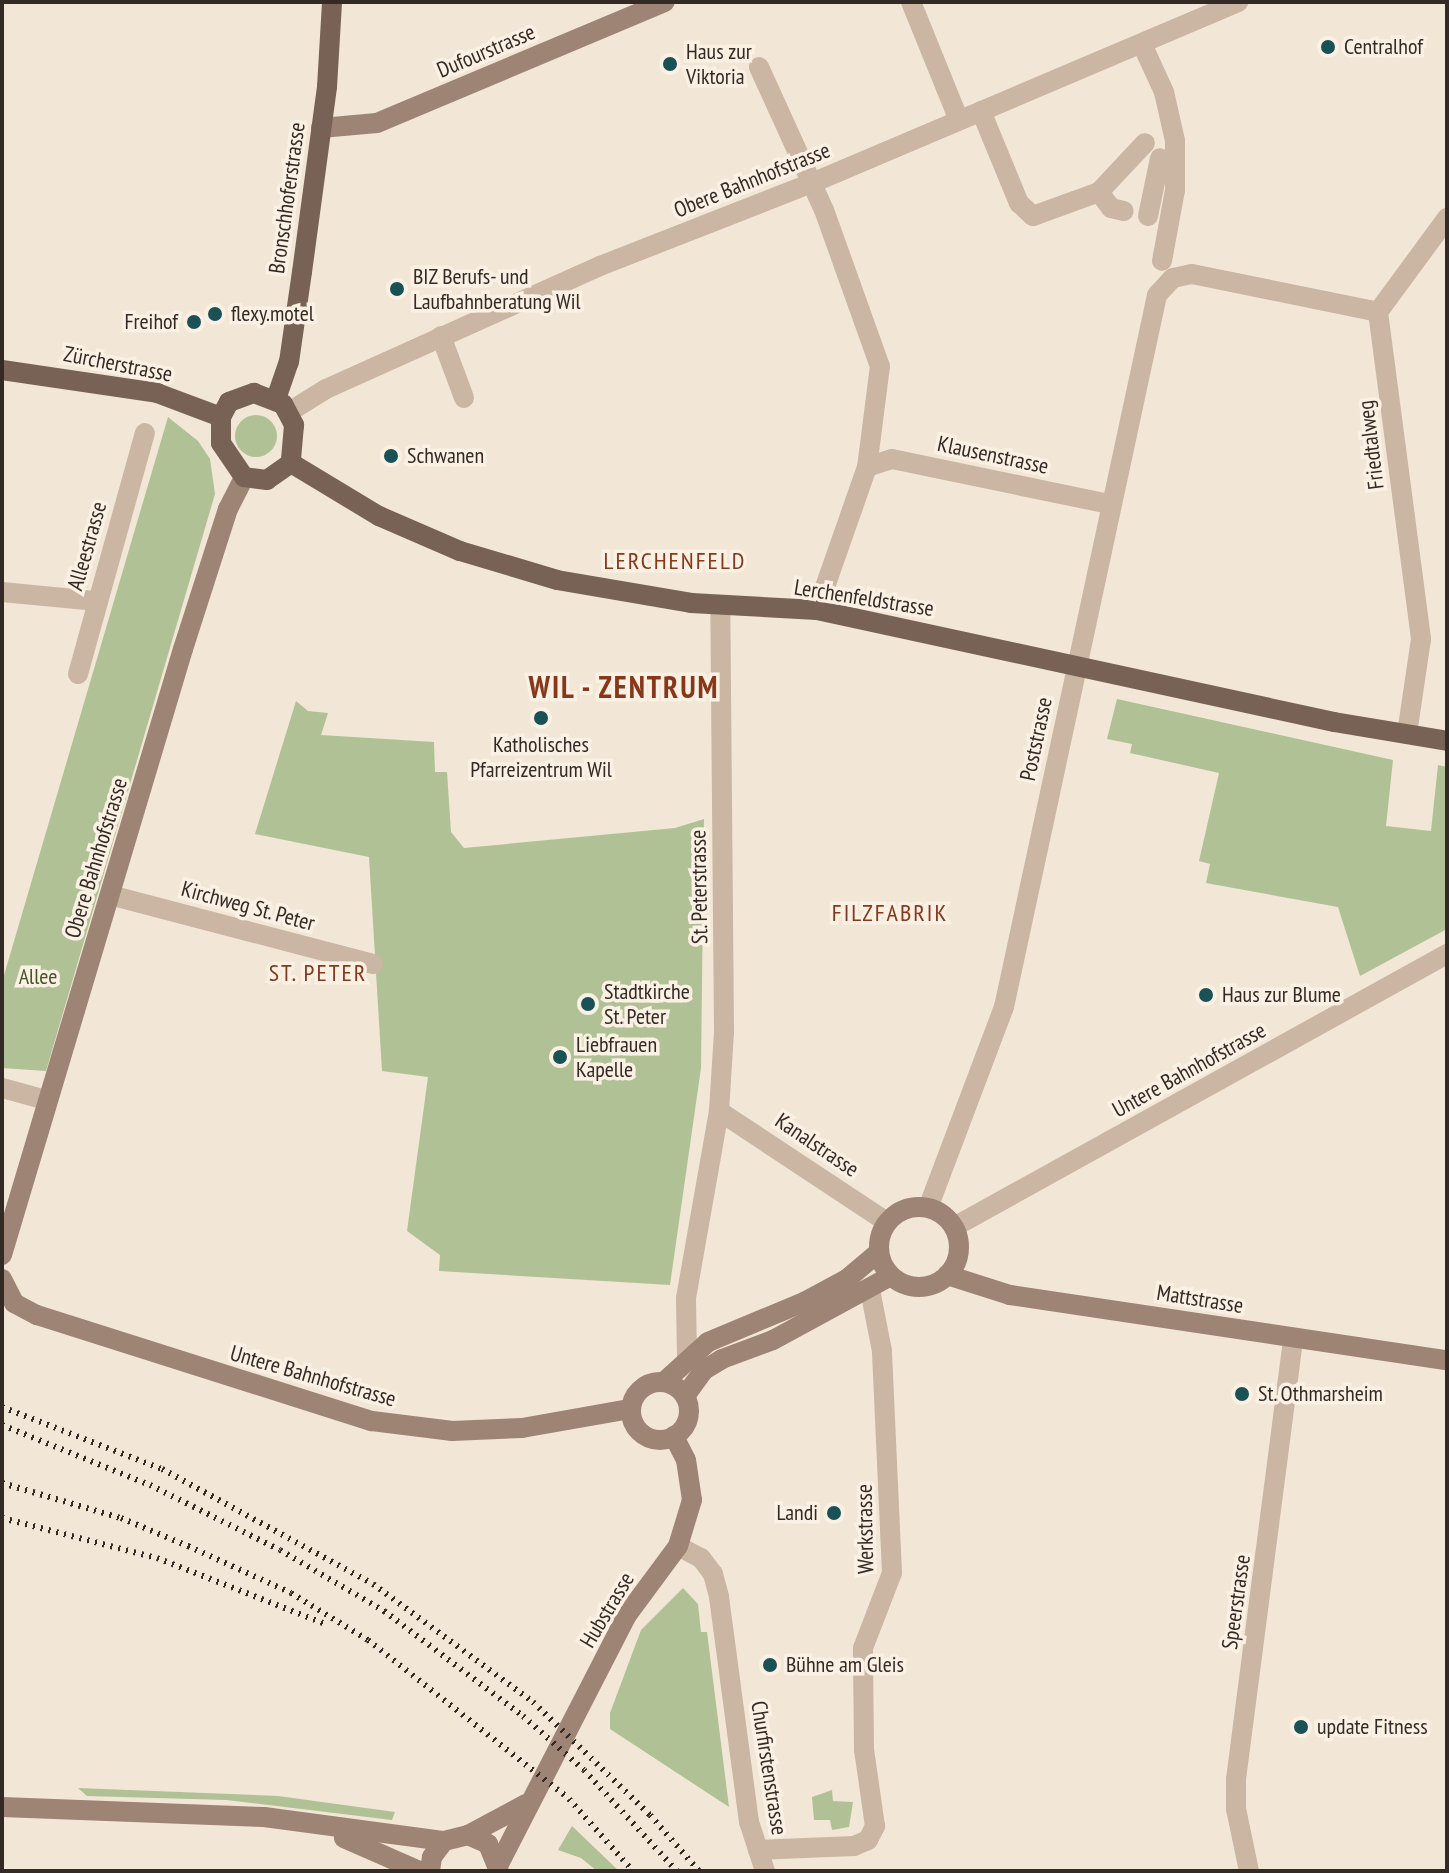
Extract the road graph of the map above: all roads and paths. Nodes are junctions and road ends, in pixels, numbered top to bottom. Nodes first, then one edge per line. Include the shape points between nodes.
1 (332, 2) edge
2 (665, 2) edge
3 (911, 2) edge
4 (1225, 5) edge
5 (1142, 44) junction
6 (759, 67) dead end
7 (981, 111) junction
8 (1170, 118) junction
9 (959, 120) junction
10 (321, 128) junction
11 (1153, 152) junction
12 (812, 183) junction
13 (1099, 192) junction
14 (1138, 214) junction
15 (1447, 218) edge
16 (1169, 227) junction
17 (1168, 270) junction
18 (1378, 312) junction
19 (441, 336) junction
20 (2, 370) edge
21 (464, 398) dead end
22 (283, 406) junction
23 (221, 417) junction
24 (145, 433) dead end
25 (291, 463) junction
26 (867, 467) junction
27 (244, 477) junction
28 (1110, 504) junction
29 (2, 592) edge
30 (95, 601) junction
31 (720, 605) junction
32 (817, 610) junction
33 (1076, 663) junction
34 (78, 674) dead end
35 (1407, 734) junction
36 (1447, 741) edge
37 (110, 895) junction
38 (1447, 954) edge
39 (373, 964) dead end
40 (2, 1088) edge
41 (46, 1100) junction
42 (719, 1111) junction
43 (928, 1208) junction
44 (887, 1222) junction
45 (954, 1227) junction
46 (879, 1252) junction
47 (2, 1255) edge
48 (947, 1275) junction
49 (891, 1276) junction
50 (2, 1279) edge
51 (870, 1290) junction
52 (1293, 1338) junction
53 (687, 1357) junction
54 (1447, 1360) edge
55 (664, 1382) junction
56 (685, 1396) junction
57 (630, 1409) junction
58 (674, 1436) junction
59 (678, 1546) junction
60 (526, 1804) junction
61 (2, 1807) edge
62 (315, 1825) junction
63 (468, 1835) junction
64 (444, 1841) junction
65 (758, 1850) junction
66 (499, 1867) edge
67 (419, 1871) edge
68 (430, 1871) edge
69 (765, 1871) edge
70 (1249, 1871) edge

1 - 10 main road, Bronschhoferstrasse
2 - 10 street, Dufourstrasse via 377,123
3 - 9 street
4 - 5 street, Obere Bahnhofstrasse
5 - 7 street, Obere Bahnhofstrasse
5 - 8 street, Poststrasse
6 - 12 street
7 - 9 street, Obere Bahnhofstrasse
7 - 13 street via 1019,203 1033,216
8 - 11 street, Poststrasse
8 - 11 street
9 - 12 street, Obere Bahnhofstrasse
10 - 22 main road, Bronschhoferstrasse
11 - 13 street via 1129,158
11 - 14 street
11 - 16 street, Poststrasse
12 - 19 street, Obere Bahnhofstrasse via 600,266
12 - 26 street via 880,366
13 - 14 street via 1111,208
14 - 16 street
15 - 18 street
16 - 17 street, Poststrasse
17 - 18 street
17 - 28 street, Poststrasse via 1154,304
18 - 35 street, Friedtalweg via 1421,665
19 - 21 street
19 - 22 street, Obere Bahnhofstrasse
20 - 23 main road, Zürcherstrasse via 157,393
22 - 23 main road via 241,395
22 - 25 main road via 295,439
23 - 27 main road via 225,456
24 - 30 street, Alleestrasse
25 - 27 main road via 267,480
25 - 31 main road, Lerchenfeldstrasse via 358,506 497,564 613,592
26 - 28 street, Klausenstrasse via 892,459
26 - 32 street
27 - 37 street, Obere Bahnhofstrasse via 228,509 183,649
28 - 33 street, Poststrasse
29 - 30 street
30 - 34 street, Alleestrasse
31 - 32 main road, Lerchenfeldstrasse
31 - 42 street, St. Peterstrasse via 724,1032
32 - 33 main road, Lerchenfeldstrasse
33 - 35 main road, Lerchenfeldstrasse
33 - 43 street, Poststrasse via 1004,1007
35 - 36 main road, Lerchenfeldstrasse
37 - 39 street, Kirchweg St. Peter
37 - 41 street, Obere Bahnhofstrasse
38 - 45 street, Untere Bahnhofstrasse
40 - 41 street
41 - 47 street, Obere Bahnhofstrasse
42 - 44 street, Kanalstrasse
42 - 53 street, St. Peterstrasse via 686,1298
43 - 44 street via 906,1209
43 - 45 street
44 - 46 street
45 - 48 street via 958,1258
46 - 49 street
46 - 53 street via 815,1297 708,1342
48 - 49 street via 926,1287
48 - 52 street, Mattstrasse via 1010,1295
49 - 51 street
50 - 57 street, Untere Bahnhofstrasse via 14,1303 37,1315 372,1421 452,1431 522,1428
51 - 56 street via 773,1340 722,1359 704,1370
51 - 65 street, Werkstrasse via 882,1351 892,1573 863,1648 864,1750 875,1826 868,1840 854,1846
52 - 54 street, Mattstrasse
52 - 70 street, Speerstrasse via 1236,1779 1236,1809
53 - 55 street
55 - 56 street
55 - 57 street via 643,1387
56 - 58 street via 687,1419
57 - 58 street via 643,1434 655,1439
58 - 59 street, Hubstrasse via 686,1460 692,1500
59 - 60 street, Hubstrasse via 627,1615
59 - 65 street, Churfirstenstrasse via 701,1558 716,1585
60 - 63 street
60 - 66 street, Hubstrasse via 524,1820
61 - 62 street via 264,1817
62 - 64 street
62 - 67 street
63 - 64 street
63 - 66 street via 488,1844
64 - 68 street via 432,1857
65 - 69 street, Churfirstenstrasse

